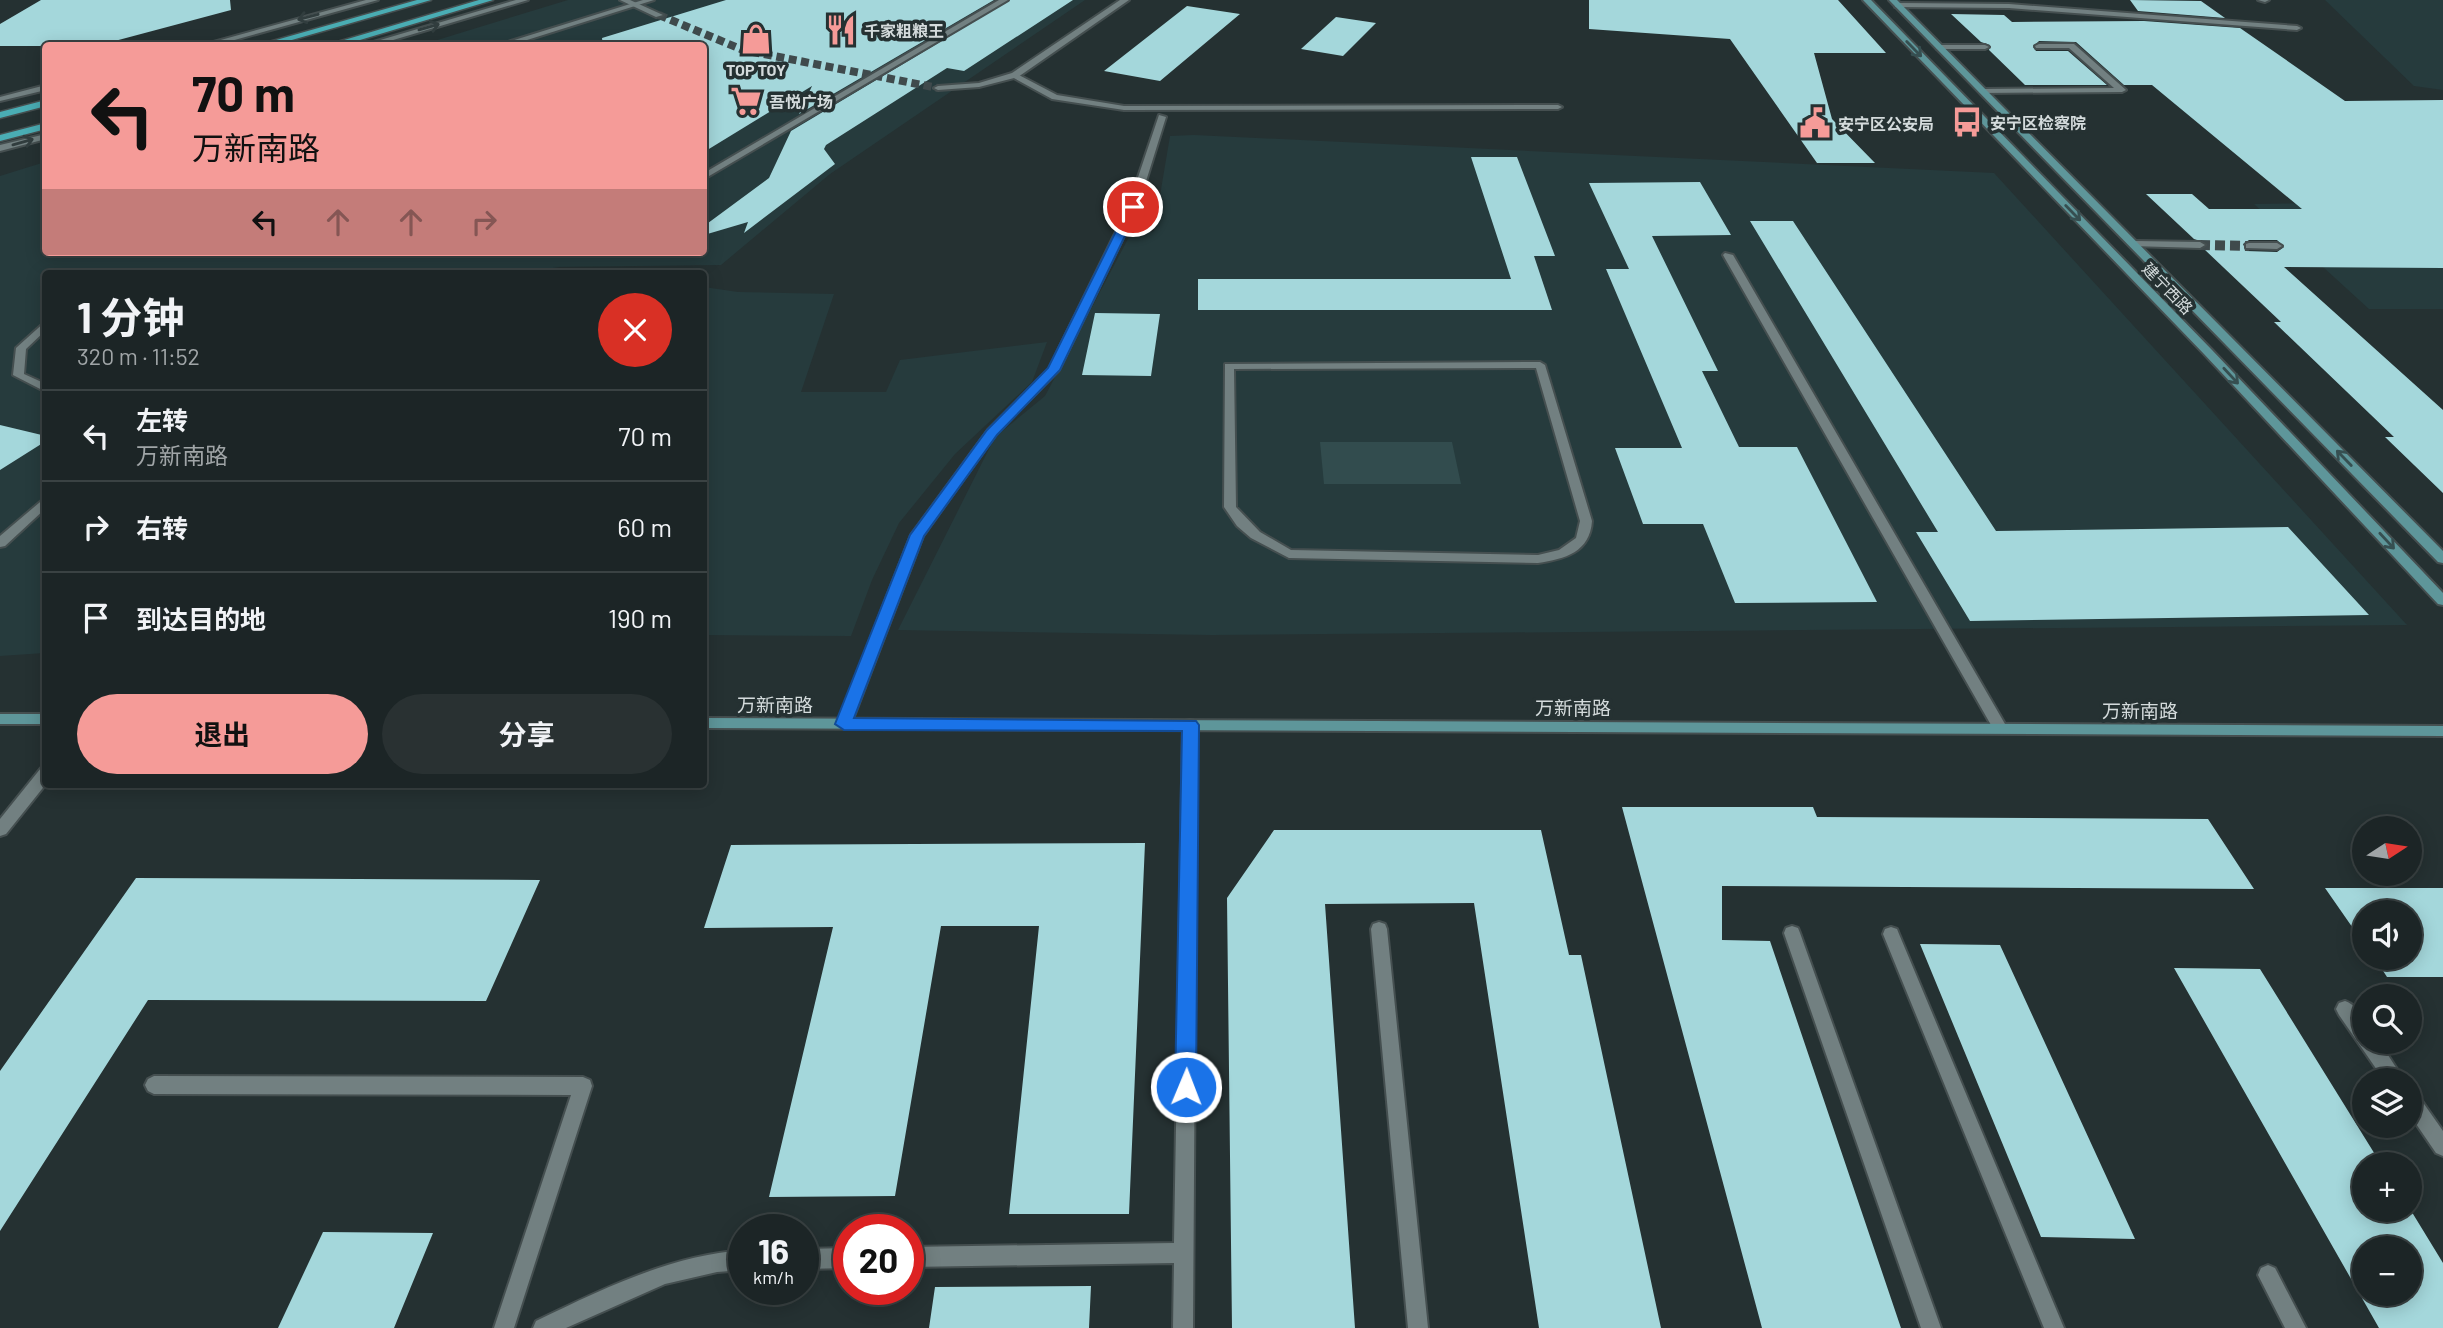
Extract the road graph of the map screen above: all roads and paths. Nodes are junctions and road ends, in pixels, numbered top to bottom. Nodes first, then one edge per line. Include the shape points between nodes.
1 (374, 0) edge
2 (427, 0) edge
3 (489, 0) edge
4 (524, 0) edge
5 (624, 0) edge
6 (650, 0) tunnel mouth
7 (1003, 0) edge
8 (1125, 0) edge
9 (1867, 0) edge
10 (1896, 2) edge
11 (635, 5) junction
12 (659, 15) tunnel mouth
13 (2297, 28) dead end
14 (217, 42) edge
15 (274, 42) edge
16 (342, 42) edge
17 (377, 42) edge
18 (511, 42) edge
19 (2039, 46) dead end
20 (1940, 47) junction
21 (1985, 47) dead end
22 (1015, 75) junction
23 (42, 88) edge
24 (938, 88) tunnel mouth
25 (1984, 92) junction
26 (0, 99) edge
27 (42, 104) edge
28 (1558, 107) dead end
29 (0, 115) edge
30 (1162, 117) dead end
31 (42, 126) edge
32 (42, 136) edge
33 (0, 138) edge
34 (0, 148) edge
35 (707, 174) edge
36 (2135, 244) junction
37 (2200, 245) tunnel mouth
38 (2249, 246) tunnel mouth
39 (2277, 246) dead end
40 (1728, 255) dead end
41 (42, 328) edge
42 (42, 386) edge
43 (42, 505) edge
44 (0, 543) edge
45 (1289, 554) joint
46 (2443, 559) edge
47 (2443, 601) edge
48 (0, 719) edge
49 (42, 719) edge
50 (707, 723) edge
51 (844, 724) junction
52 (1190, 725) junction
53 (2000, 728) junction
54 (2443, 731) edge
55 (42, 777) edge
56 (0, 830) edge
57 (1379, 929) dead end
58 (1792, 933) dead end
59 (1891, 934) dead end
60 (2345, 1009) dead end
61 (2352, 1019) edge
62 (154, 1084) dead end
63 (2422, 1117) edge
64 (2443, 1147) edge
65 (1184, 1254) junction
66 (924, 1257) edge
67 (728, 1260) edge
68 (2268, 1275) dead end
69 (504, 1328) edge
70 (543, 1328) edge
71 (1183, 1328) edge
72 (1418, 1328) edge
73 (1931, 1328) edge
74 (2054, 1328) edge
75 (2296, 1328) edge

1 -> 14 street
2 - 15 main road
3 - 16 main road
17 -> 4 street
5 - 11 street
6 - 11 street
7 - 35 street
8 - 22 street
9 -> 47 main road, 建宁西路
10 - 13 street
10 - 20 main road, 建宁西路
11 - 12 street
11 - 18 street
19 - 25 street via 2071,46 2122,90
20 - 21 street
20 - 25 main road, 建宁西路
22 - 24 street via 979,85
22 - 28 street via 1055,97 1124,108
23 - 26 street
25 - 36 main road, 建宁西路
27 - 29 main road
30 - 51 street via 1133,207 1054,370 992,432 917,535
31 - 33 main road
34 -> 32 street
36 - 37 street
46 -> 36 main road, 建宁西路
38 - 39 street
40 - 53 street
41 - 42 street via 21,348 18,375
43 - 44 street
45 - 45 street via 1538,559 1555,557 1581,543 1586,521 1540,365 1229,366 1230,507 1262,542
48 - 49 main road
50 - 51 main road, 万新南路
51 - 52 main road, 万新南路
52 - 53 main road, 万新南路
52 - 65 street
53 - 54 main road, 万新南路
55 - 56 street
57 - 72 street
58 - 73 street
59 - 74 street
60 - 61 street
62 - 69 street via 583,1086
63 - 64 street
65 - 66 street
65 - 71 street
67 - 70 street via 669,1271
68 - 75 street

